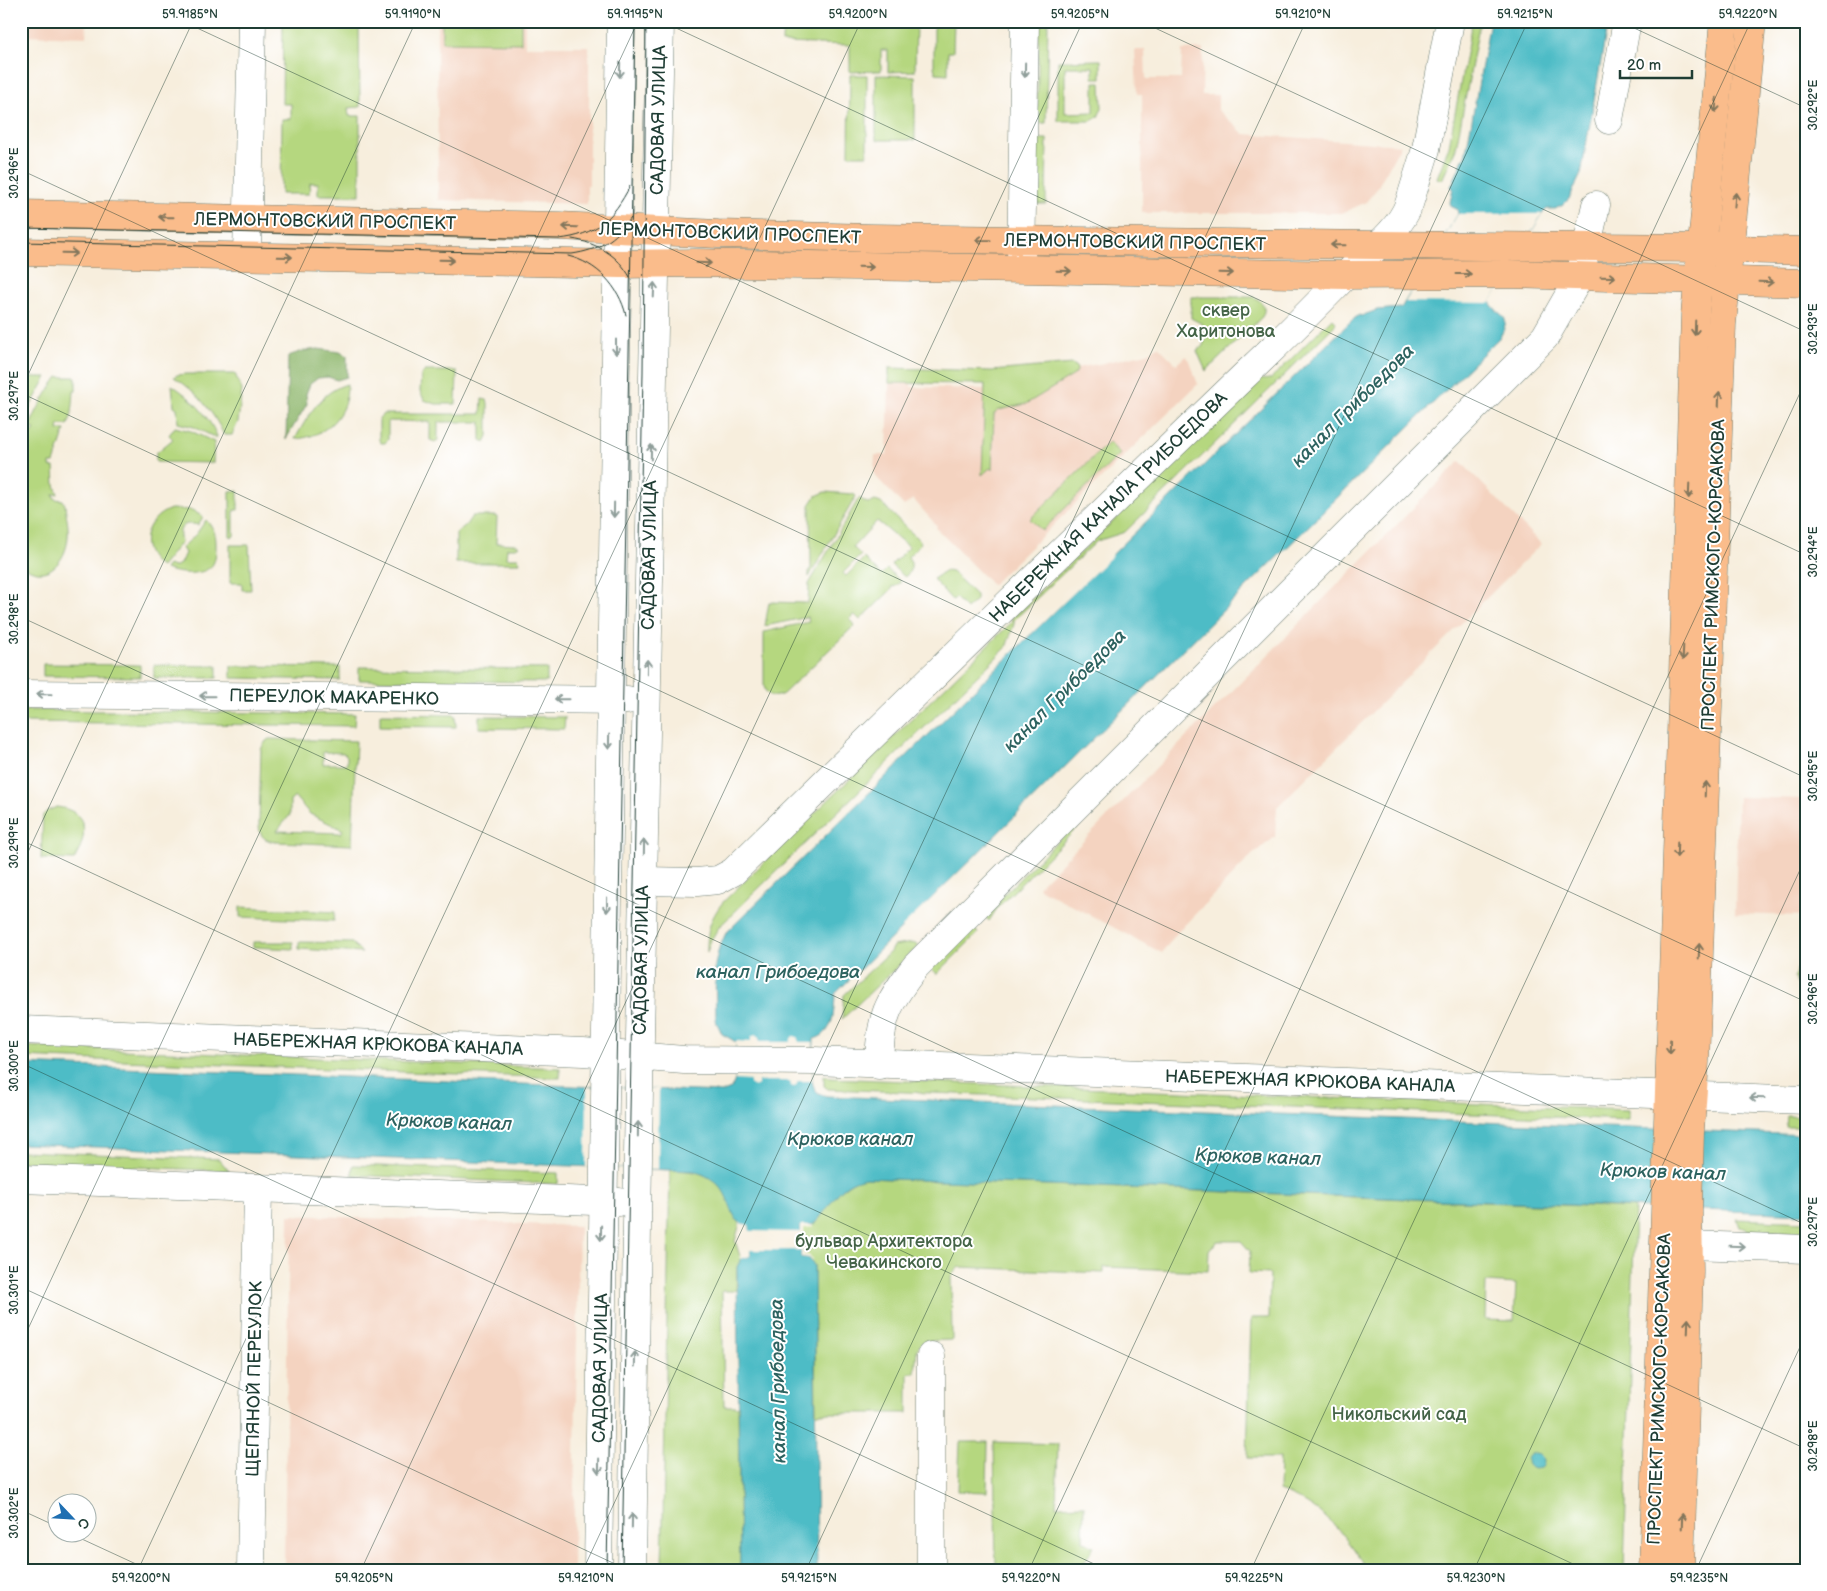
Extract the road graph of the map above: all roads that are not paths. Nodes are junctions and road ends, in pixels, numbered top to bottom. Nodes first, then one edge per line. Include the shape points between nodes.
1 (252, 21) edge
2 (621, 21) edge
3 (660, 21) edge
4 (1025, 21) edge
5 (1450, 21) edge
6 (1627, 21) edge
7 (1724, 21) edge
8 (1752, 21) edge
9 (1609, 120) dead end
10 (1596, 205) dead end
11 (21, 214) edge
12 (248, 219) junction
13 (618, 229) junction
14 (656, 231) junction
15 (1022, 240) junction
16 (1377, 245) junction
17 (1587, 247) junction
18 (1702, 248) junction
19 (1730, 249) junction
20 (1806, 251) edge
21 (21, 252) edge
22 (247, 256) junction
23 (655, 263) junction
24 (617, 264) junction
25 (1021, 270) junction
26 (1347, 275) junction
27 (1580, 276) junction
28 (1699, 280) junction
29 (1727, 281) junction
30 (1806, 283) edge
31 (21, 694) edge
32 (610, 700) junction
33 (646, 700) junction
34 (643, 881) junction
35 (21, 1030) edge
36 (604, 1054) junction
37 (639, 1057) junction
38 (879, 1065) junction
39 (1680, 1095) junction
40 (1806, 1100) edge
41 (21, 1179) edge
42 (258, 1188) junction
43 (602, 1202) junction
44 (637, 1203) junction
45 (1677, 1209) junction
46 (1689, 1245) junction
47 (1806, 1249) edge
48 (931, 1356) dead end
49 (251, 1570) edge
50 (598, 1570) edge
51 (632, 1570) edge
52 (931, 1570) edge
53 (1653, 1570) edge
54 (1680, 1570) edge

1 - 12 street
2 -> 13 street, САДОВАЯ УЛИЦА
3 - 14 street, САДОВАЯ УЛИЦА
4 -> 15 street
5 - 16 street, НАБЕРЕЖНАЯ КАНАЛА ГРИБОЕДОВА via 1426,149 1409,204 1396,225
6 - 9 street
7 -> 18 main road, ПРОСПЕКТ РИМСКОГО-КОРСАКОВА
19 -> 8 main road, ПРОСПЕКТ РИМСКОГО-КОРСАКОВА
10 - 17 street
12 -> 11 main road, ЛЕРМОНТОВСКИЙ ПРОСПЕКТ
13 -> 12 main road, ЛЕРМОНТОВСКИЙ ПРОСПЕКТ
12 - 22 street
13 - 14 main road, ЛЕРМОНТОВСКИЙ ПРОСПЕКТ
13 - 24 street, САДОВАЯ УЛИЦА
15 -> 14 main road, ЛЕРМОНТОВСКИЙ ПРОСПЕКТ
14 - 23 street, САДОВАЯ УЛИЦА
16 -> 15 main road, ЛЕРМОНТОВСКИЙ ПРОСПЕКТ
15 - 25 street
16 - 17 main road, ЛЕРМОНТОВСКИЙ ПРОСПЕКТ
16 - 26 street, НАБЕРЕЖНАЯ КАНАЛА ГРИБОЕДОВА
17 - 18 main road
17 - 27 street
18 - 19 main road
18 - 28 main road, ПРОСПЕКТ РИМСКОГО-КОРСАКОВА
19 - 20 main road
19 - 29 main road, ПРОСПЕКТ РИМСКОГО-КОРСАКОВА
21 -> 22 main road, ЛЕРМОНТОВСКИЙ ПРОСПЕКТ
22 -> 24 main road, ЛЕРМОНТОВСКИЙ ПРОСПЕКТ
23 - 24 main road, ЛЕРМОНТОВСКИЙ ПРОСПЕКТ
23 -> 25 main road, ЛЕРМОНТОВСКИЙ ПРОСПЕКТ
33 -> 23 street, САДОВАЯ УЛИЦА
24 -> 32 street, САДОВАЯ УЛИЦА
25 -> 26 main road, ЛЕРМОНТОВСКИЙ ПРОСПЕКТ
26 -> 27 main road, ЛЕРМОНТОВСКИЙ ПРОСПЕКТ
26 - 34 street, НАБЕРЕЖНАЯ КАНАЛА ГРИБОЕДОВА via 733,872 718,880
27 -> 28 main road
27 - 38 street via 1544,337 916,966 887,1008
28 - 29 main road
28 -> 39 main road, ПРОСПЕКТ РИМСКОГО-КОРСАКОВА via 1695,324
29 -> 30 main road
39 -> 29 main road, ПРОСПЕКТ РИМСКОГО-КОРСАКОВА via 1698,1000 1722,324
32 -> 31 street, ПЕРЕУЛОК МАКАРЕНКО
32 - 33 street, ПЕРЕУЛОК МАКАРЕНКО
32 -> 36 street, САДОВАЯ УЛИЦА
34 -> 33 street, САДОВАЯ УЛИЦА
34 - 37 street, САДОВАЯ УЛИЦА
35 - 36 street, НАБЕРЕЖНАЯ КРЮКОВА КАНАЛА
36 - 37 street, НАБЕРЕЖНАЯ КРЮКОВА КАНАЛА
36 - 43 street, САДОВАЯ УЛИЦА
37 - 38 street, НАБЕРЕЖНАЯ КРЮКОВА КАНАЛА
44 -> 37 street, САДОВАЯ УЛИЦА
38 - 39 street, НАБЕРЕЖНАЯ КРЮКОВА КАНАЛА
40 -> 39 street, НАБЕРЕЖНАЯ КРЮКОВА КАНАЛА
39 - 45 main road, ПРОСПЕКТ РИМСКОГО-КОРСАКОВА
41 - 42 street
42 - 43 street
42 - 49 street, ЩЕПЯНОЙ ПЕРЕУЛОК
43 - 44 street
43 -> 50 street, САДОВАЯ УЛИЦА
51 -> 44 street, САДОВАЯ УЛИЦА
45 - 46 main road, ПРОСПЕКТ РИМСКОГО-КОРСАКОВА
45 - 53 main road, ПРОСПЕКТ РИМСКОГО-КОРСАКОВА
46 -> 47 street
54 -> 46 main road, ПРОСПЕКТ РИМСКОГО-КОРСАКОВА
48 - 52 street

